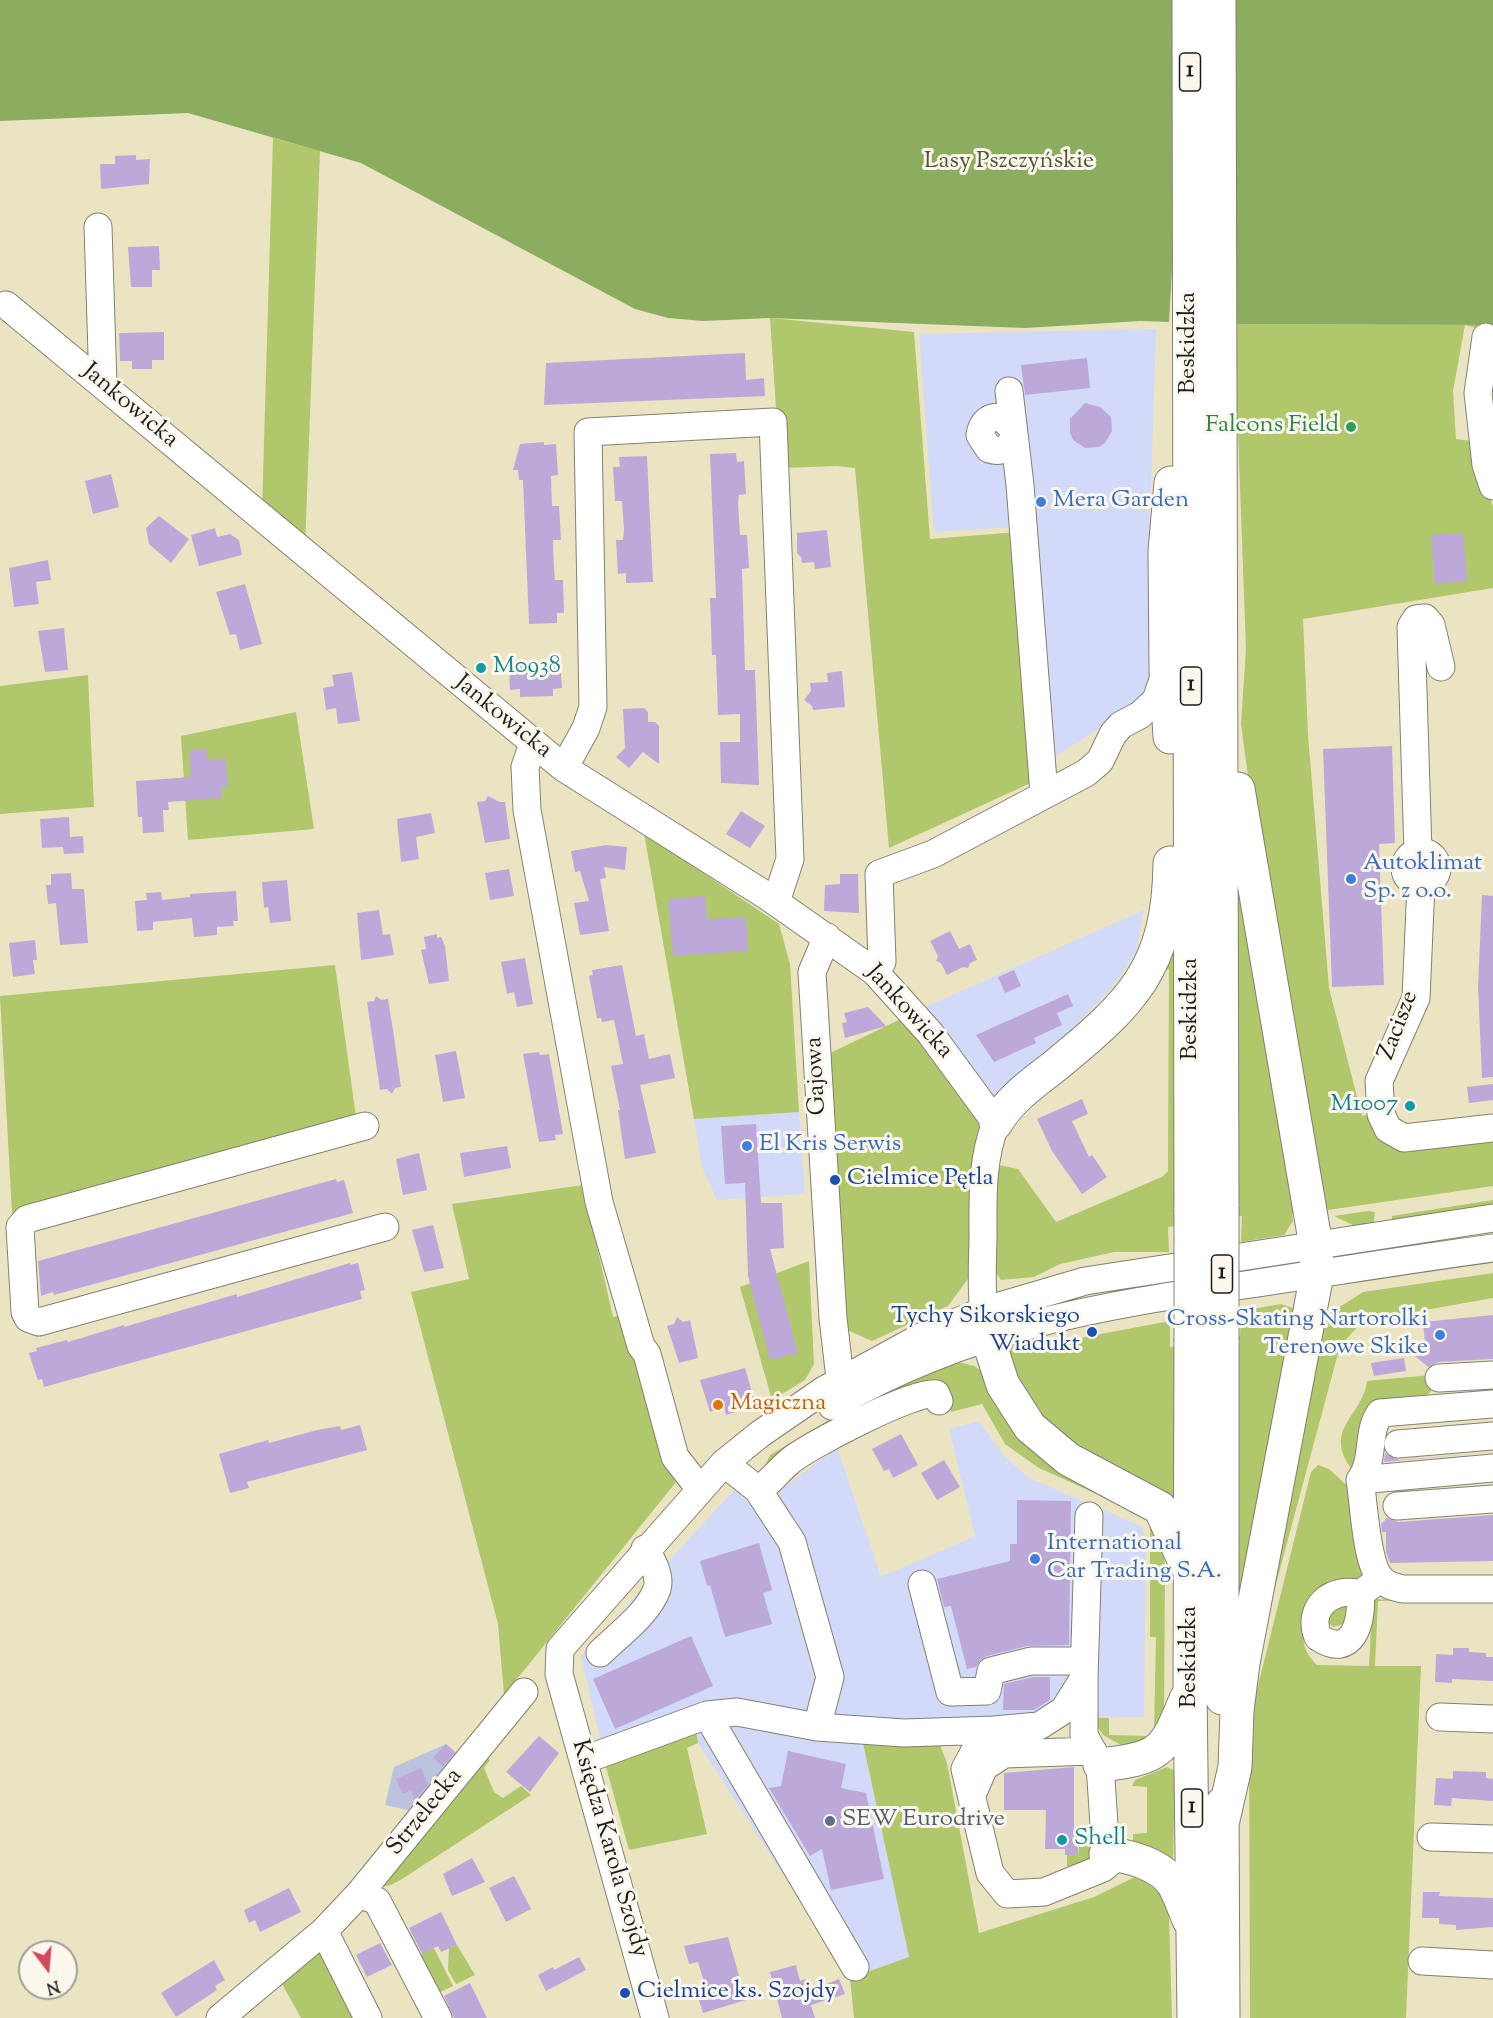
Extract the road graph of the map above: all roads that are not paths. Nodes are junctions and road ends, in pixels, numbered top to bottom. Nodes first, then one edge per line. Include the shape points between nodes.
1 (1190, 0) edge
2 (1220, 0) edge
3 (98, 227) dead end
4 (1189, 260) junction
5 (6, 305) dead end
6 (1486, 337) dead end
7 (103, 385) junction
8 (1009, 391) dead end
9 (1489, 449) edge
10 (1493, 486) edge
11 (1221, 649) junction
12 (1441, 667) dead end
13 (1166, 669) junction
14 (533, 744) junction
15 (564, 768) junction
16 (1044, 794) junction
17 (776, 902) junction
18 (827, 937) junction
19 (876, 972) junction
20 (996, 1123) junction
21 (364, 1126) dead end
22 (1493, 1128) edge
23 (1206, 1209) junction
24 (1493, 1218) edge
25 (385, 1227) dead end
26 (1493, 1248) edge
27 (1317, 1260) junction
28 (985, 1324) junction
29 (1206, 1341) junction
30 (1493, 1375) edge
31 (1439, 1378) dead end
32 (846, 1388) junction
33 (939, 1401) dead end
34 (1493, 1404) edge
35 (1493, 1436) edge
36 (1398, 1444) dead end
37 (730, 1468) junction
38 (1493, 1468) edge
39 (1360, 1480) junction
40 (758, 1490) junction
41 (692, 1498) junction
42 (1493, 1499) edge
43 (1397, 1506) dead end
44 (1089, 1516) dead end
45 (645, 1549) junction
46 (1192, 1576) junction
47 (922, 1584) dead end
48 (1493, 1589) edge
49 (600, 1653) dead end
50 (1084, 1670) junction
51 (1190, 1689) junction
52 (524, 1692) dead end
53 (707, 1715) junction
54 (1440, 1717) dead end
55 (1493, 1719) edge
56 (817, 1727) junction
57 (994, 1730) junction
58 (1096, 1758) junction
59 (584, 1760) junction
60 (971, 1796) junction
61 (1222, 1824) junction
62 (1431, 1837) dead end
63 (1493, 1839) edge
64 (1112, 1854) junction
65 (359, 1894) junction
66 (1193, 1928) junction
67 (324, 1931) junction
68 (1422, 1961) dead end
69 (1493, 1965) edge
70 (855, 1967) dead end
71 (220, 2018) edge
72 (368, 2018) edge
73 (438, 2018) edge
74 (655, 2018) edge
75 (1194, 2018) edge
76 (1223, 2018) edge

1 - 4 main road, Beskidzka / 1
2 - 11 main road, Beskidzka / 1
3 - 7 street
4 - 13 main road via 1176,355 1165,551
4 - 23 main road, Beskidzka / 1
5 - 7 street, Jankowicka
6 - 9 street via 1478,393
7 - 14 street, Jankowicka
8 - 16 street
9 - 10 street
11 - 23 main road, Beskidzka / 1
11 - 27 main road via 1240,813
12 - 22 street, Zacisze via 1431,625 1425,618 1416,619 1411,627 1418,852 1408,858 1405,872 1421,884 1416,998 1379,1081 1381,1114 1388,1128 1404,1138
13 - 16 street via 1156,700 1113,734 1100,760 1086,773
13 - 20 main road via 1170,891 1161,941 1120,1009 1016,1097
14 - 15 street, Jankowicka
14 - 41 street via 525,767 527,810 599,1202 675,1457
15 - 17 street, Jankowicka
15 - 17 street via 594,706 588,432 773,422 790,859
16 - 19 street via 933,854 879,874 882,962
17 - 18 street, Jankowicka
18 - 19 street, Jankowicka
18 - 32 street, Gajowa via 812,972 835,1339
19 - 20 street, Jankowicka via 930,1033
20 - 28 street via 984,1166
21 - 25 street via 27,1219 20,1227 25,1312 28,1318 39,1322
23 - 29 main road, Beskidzka / 1, bridge
24 - 27 street
26 - 27 street
27 - 28 street via 1046,1319
27 - 61 main road via 1243,1663 1236,1767
28 - 32 street via 909,1366
28 - 46 main road via 1003,1385 1030,1427 1068,1459 1160,1508
29 - 46 main road, Beskidzka / 1
29 - 61 main road, Beskidzka / 1
30 - 31 street
32 - 37 street via 822,1412
33 - 40 street via 936,1394 925,1393 883,1409 789,1461
34 - 39 street via 1380,1413 1374,1421 1366,1472
35 - 36 street
37 - 40 street
37 - 41 street
38 - 39 street
39 - 48 street via 1372,1562 1370,1586
40 - 56 street via 792,1542 830,1677
41 - 45 street
42 - 43 street
44 - 50 street
45 - 49 street via 657,1574 658,1588 648,1605
45 - 59 street, Księdza Karola Szojdy via 560,1648 559,1674
46 - 51 main road, Beskidzka / 1
47 - 50 street via 950,1692 987,1691 991,1671 1031,1661
50 - 57 street via 1064,1710 1040,1726
50 - 58 street via 1084,1735
51 - 58 main road via 1171,1736 1160,1748 1138,1760
51 - 66 main road, Beskidzka / 1
52 - 65 street, Strzelecka
53 - 56 street via 737,1712
53 - 59 street
53 - 70 street
54 - 55 street
56 - 57 street via 904,1733
57 - 60 street via 979,1743 964,1769
58 - 60 street via 1004,1754 984,1767
58 - 64 street
59 - 74 street, Księdza Karola Szojdy
60 - 64 street via 990,1874 1007,1894 1044,1892 1103,1868
61 - 76 main road, Beskidzka / 1
62 - 63 street
64 - 66 main road via 1155,1868 1173,1883
65 - 67 street, Strzelecka
65 - 73 street via 377,1901
66 - 75 main road, Beskidzka / 1
67 - 71 street, Strzelecka
67 - 72 street
68 - 69 street

